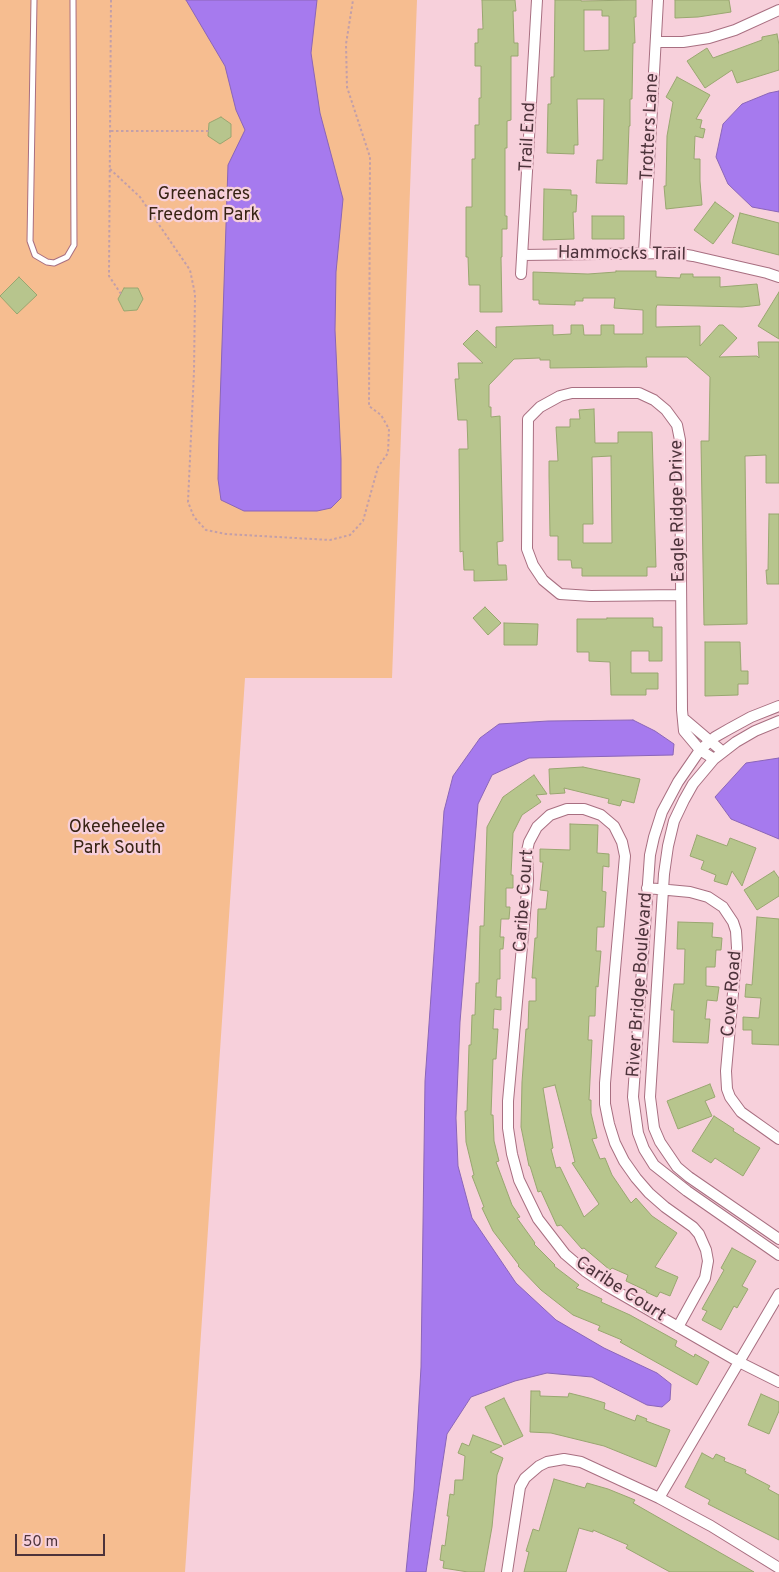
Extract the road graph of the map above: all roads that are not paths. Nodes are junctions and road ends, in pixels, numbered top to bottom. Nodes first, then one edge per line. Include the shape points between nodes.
1 (34, 0) edge
2 (73, 0) edge
3 (538, 0) edge
4 (658, 0) edge
5 (779, 10) edge
6 (656, 42) junction
7 (644, 253) junction
8 (522, 255) junction
9 (521, 274) dead end
10 (779, 277) edge
11 (681, 595) junction
12 (779, 706) edge
13 (683, 718) junction
14 (779, 721) edge
15 (710, 742) junction
16 (700, 750) junction
17 (719, 755) junction
18 (647, 888) junction
19 (663, 889) junction
20 (779, 1140) edge
21 (779, 1240) edge
22 (779, 1256) edge
23 (779, 1294) edge
24 (678, 1327) junction
25 (739, 1362) junction
26 (779, 1382) edge
27 (659, 1498) junction
28 (779, 1568) edge
29 (507, 1572) edge

1 - 2 lane via 30,242 35,255 54,263 67,257 74,245
3 - 8 street, Trail End
4 - 6 street, Trotters Lane
5 - 6 street via 709,38
6 - 7 street, Trotters Lane
7 - 8 street, Hammocks Trail
7 - 10 street, Hammocks Trail via 693,256
8 - 9 street, Trail End
11 - 11 street, Eagle Ridge Drive via 560,594 542,580 527,549 528,419 540,407 572,393 640,393 666,410 677,425 680,440
11 - 13 street, Eagle Ridge Drive
12 - 15 street, River Bridge Boulevard via 751,717
13 - 15 street
13 - 16 street, Eagle Ridge Drive via 684,731
14 - 17 street, River Bridge Boulevard via 755,731
15 - 16 street, River Bridge Boulevard
15 - 17 street
16 - 17 street, Eagle Ridge Drive
16 - 18 street, River Bridge Boulevard via 662,812 650,855
17 - 19 street, River Bridge Boulevard via 693,784 674,821
18 - 19 street, Cove Road
18 - 22 street, River Bridge Boulevard via 633,1097 634,1115 644,1149 654,1165
19 - 20 street, Cove Road via 708,897 722,907 733,922 737,948 727,1089 740,1112
19 - 21 street, River Bridge Boulevard via 650,1097 654,1128 668,1155 683,1172
23 - 25 street
24 - 24 street, Caribe Court via 607,1286 565,1254 538,1219 519,1180 512,1154 508,1101 528,880 527,851 532,834 543,820 558,811 584,809 601,815 614,826 622,842 625,856 604,1083 605,1104 615,1143 624,1161 665,1207 693,1227 706,1250 705,1278
24 - 25 street, Caribe Court
25 - 26 street, Caribe Court
25 - 27 street
27 - 28 street
27 - 29 street via 573,1460 555,1460 539,1466 520,1487

